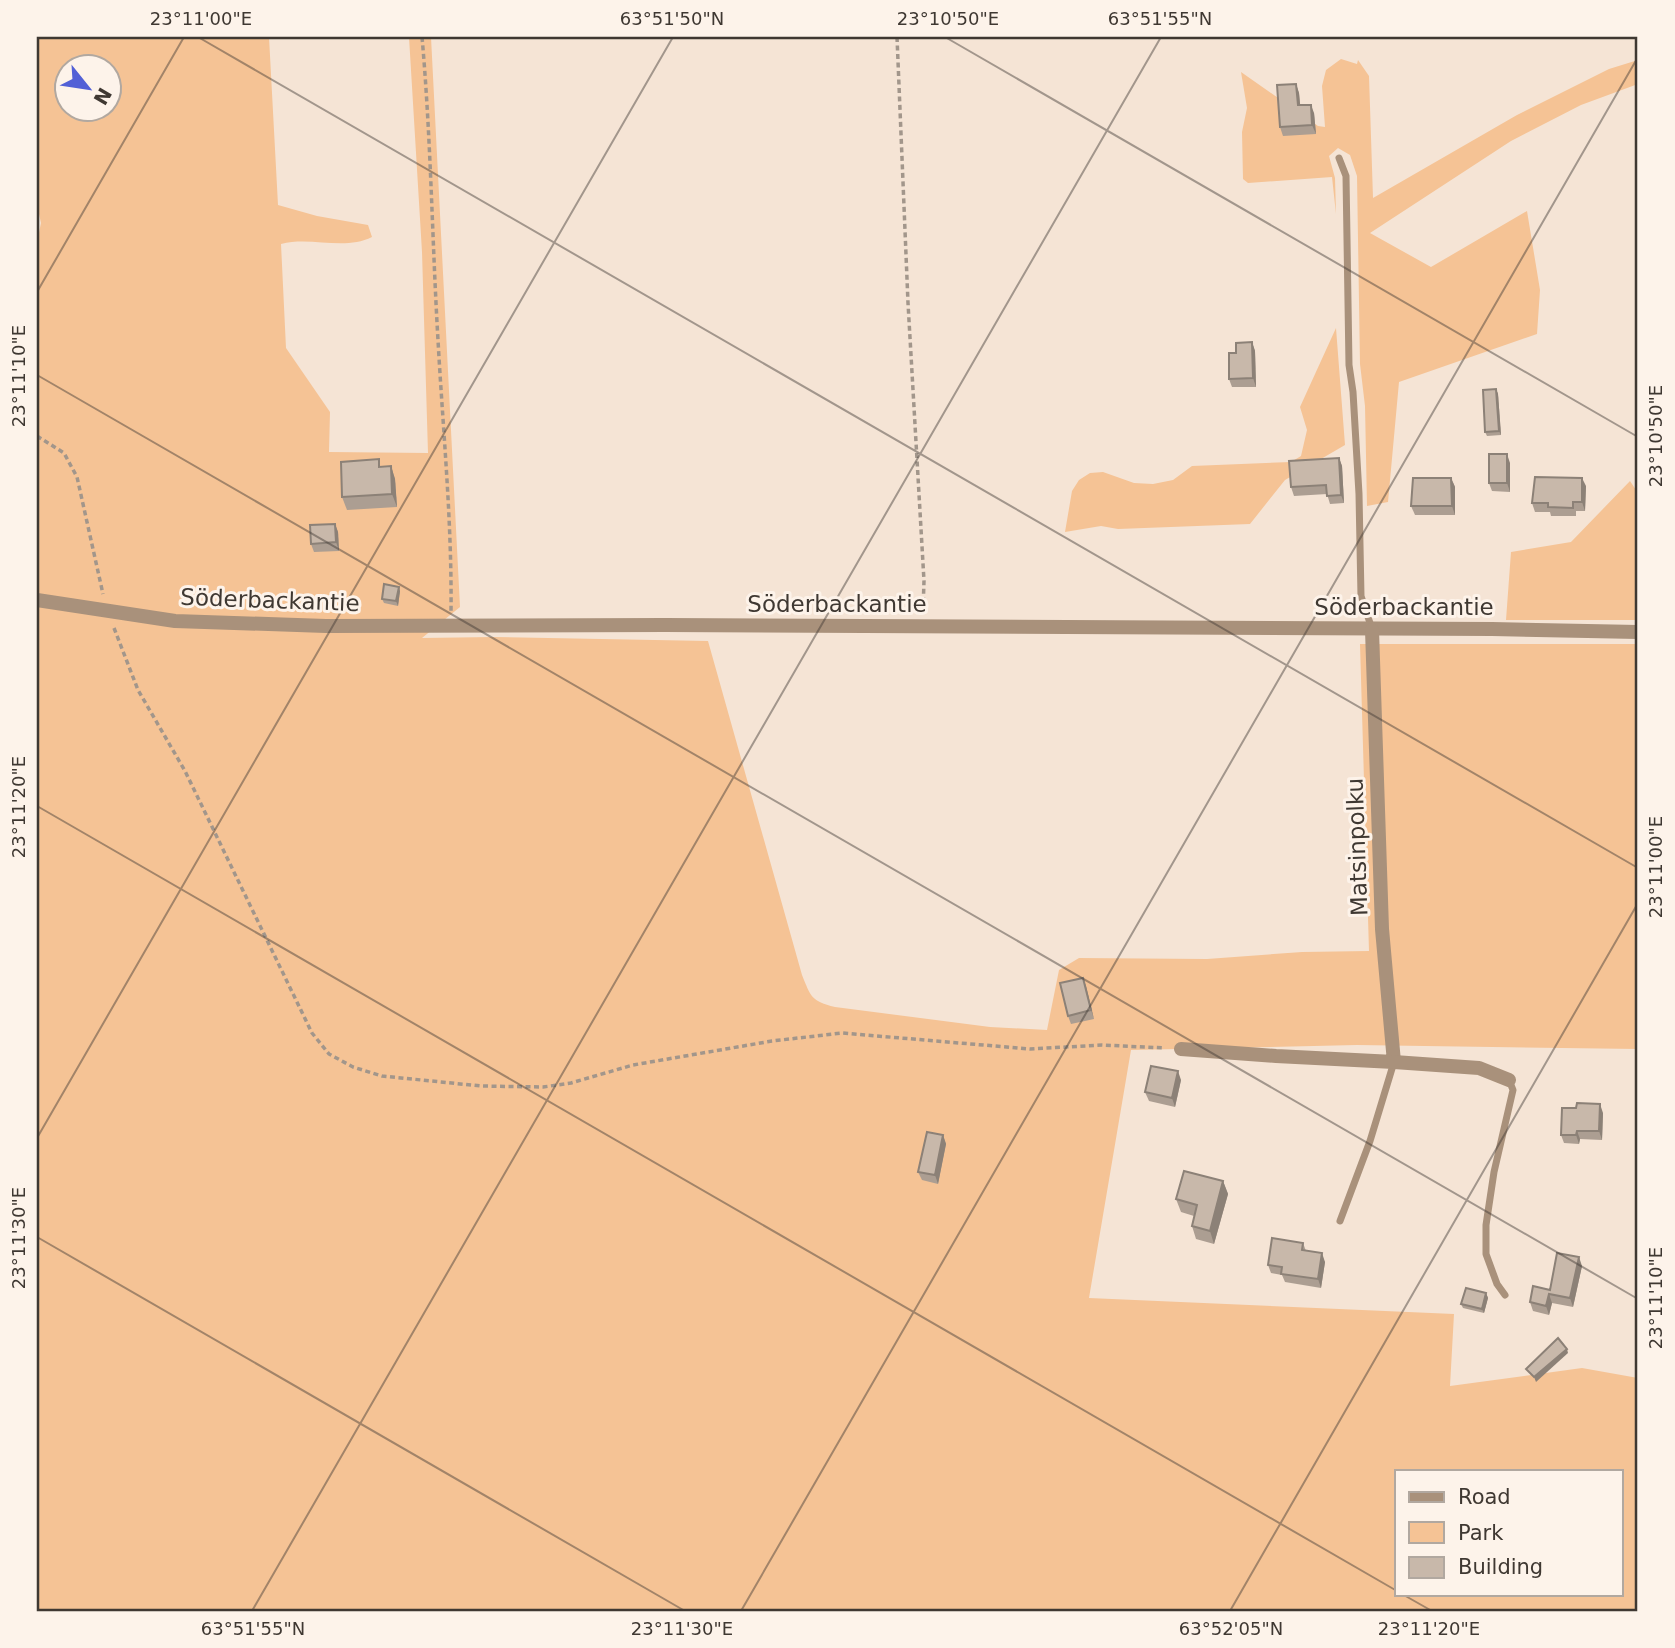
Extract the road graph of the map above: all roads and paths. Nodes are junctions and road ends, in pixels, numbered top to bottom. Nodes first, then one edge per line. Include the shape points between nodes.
1 (422, 37) edge
2 (897, 37) edge
3 (1339, 158) dead end
4 (37, 436) edge
5 (37, 600) edge
6 (107, 611) junction
7 (451, 624) junction
8 (923, 627) junction
9 (1372, 630) junction
10 (1638, 632) edge
11 (1181, 1049) joint
12 (1394, 1062) junction
13 (1508, 1080) joint
14 (1340, 1221) dead end
15 (1505, 1295) dead end

1 - 7 path via 450,522
2 - 8 path
3 - 9 lane via 1346,176 1349,365 1361,596
4 - 6 path via 64,453 77,477
5 - 6 street, Söderbackantie
6 - 7 street, Söderbackantie via 201,622
6 - 11 path via 138,690 185,771 312,1033 329,1054 353,1067 382,1076 543,1087 634,1065 842,1032 1030,1049 1102,1045
7 - 8 street, Söderbackantie
8 - 9 street, Söderbackantie
9 - 10 street, Söderbackantie
9 - 12 street, Matsinpolku via 1382,929
11 - 12 street
12 - 13 street via 1479,1068
12 - 14 lane
13 - 15 lane via 1513,1090 1494,1172 1486,1244

